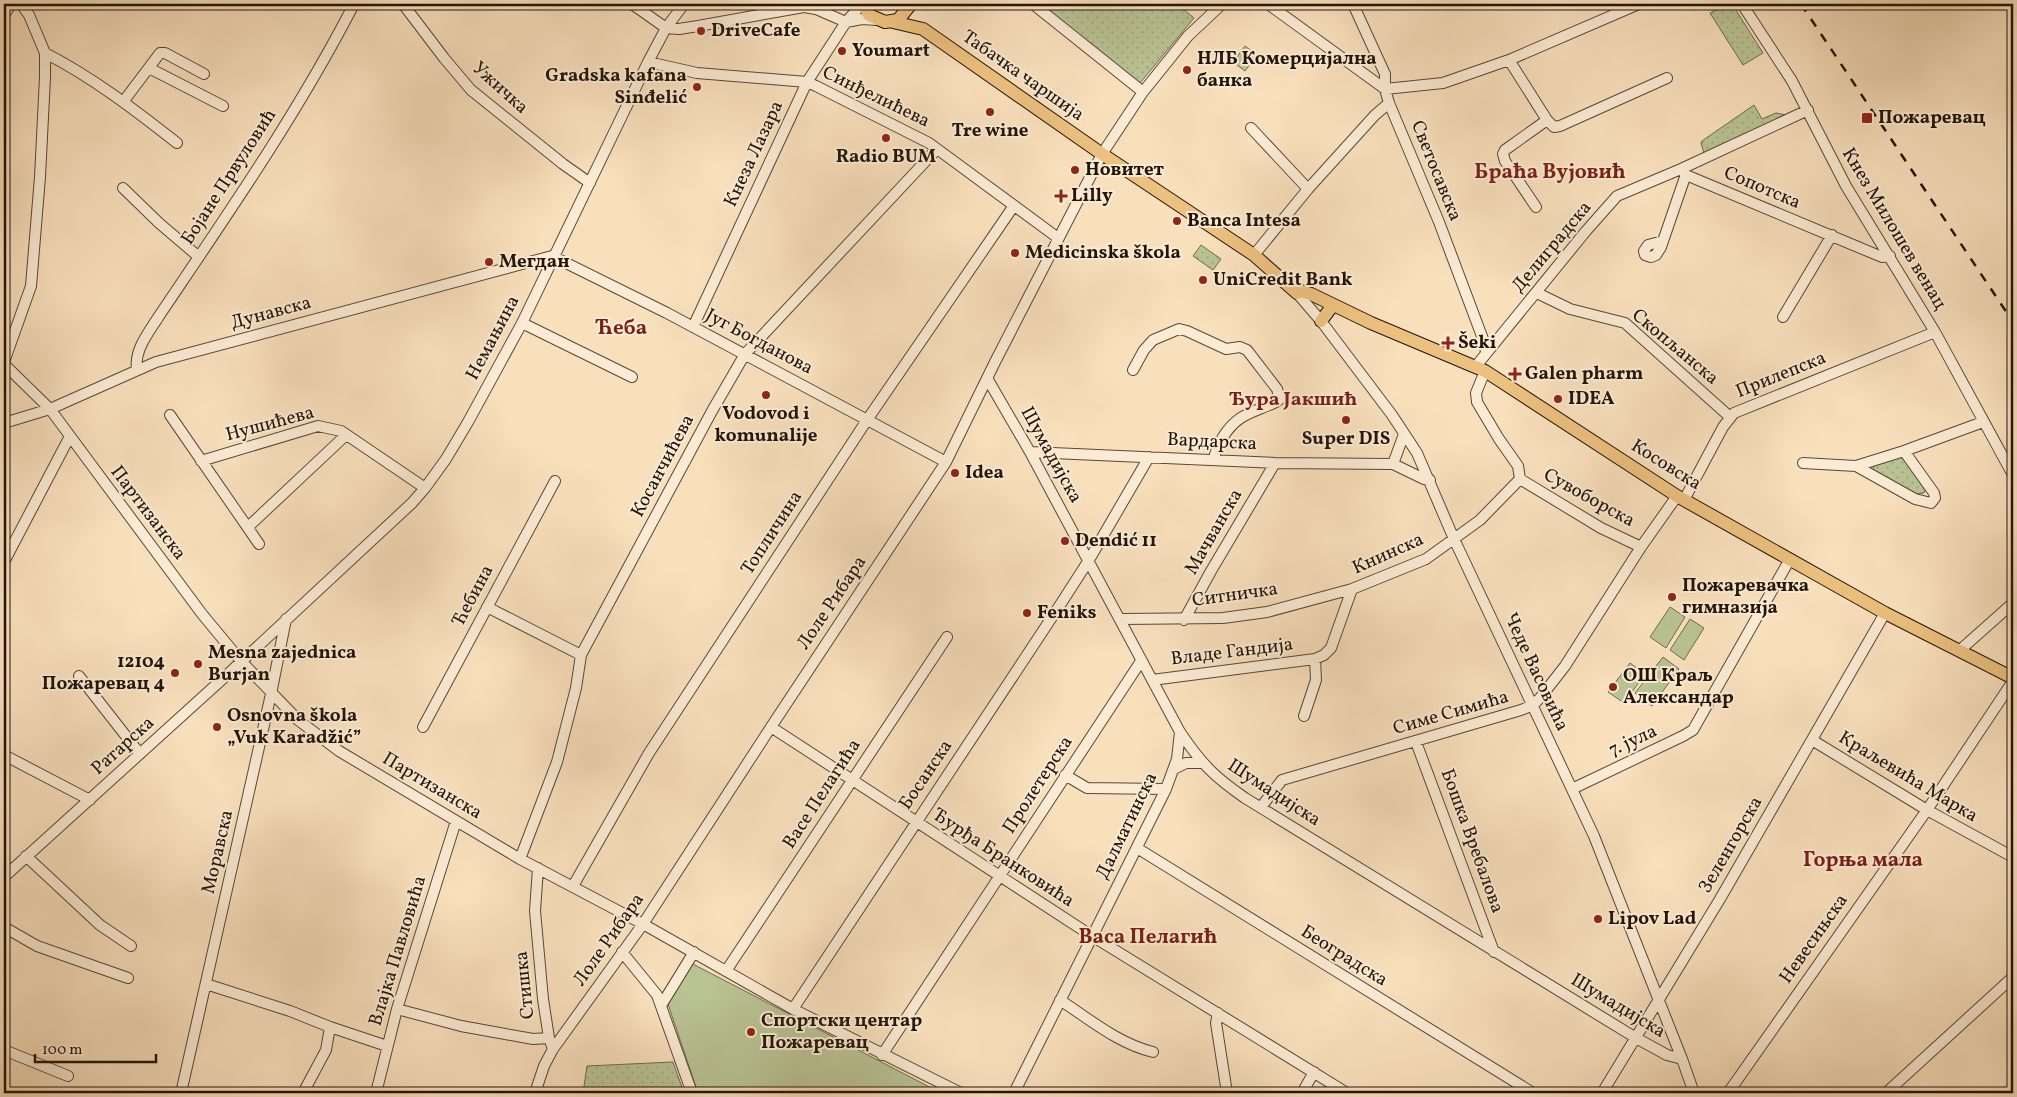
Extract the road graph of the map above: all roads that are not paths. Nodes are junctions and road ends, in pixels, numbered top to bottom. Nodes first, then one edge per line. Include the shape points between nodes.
1 (11, 4) edge
2 (21, 4) edge
3 (354, 4) edge
4 (403, 4) edge
5 (632, 4) edge
6 (684, 4) edge
7 (862, 4) edge
8 (868, 4) edge
9 (911, 4) edge
10 (1033, 4) edge
11 (1222, 4) edge
12 (1268, 4) edge
13 (1354, 4) edge
14 (1639, 4) edge
15 (1742, 4) edge
16 (4, 15) edge
17 (877, 20) junction
18 (846, 22) junction
19 (894, 22) junction
20 (666, 28) junction
21 (923, 29) junction
22 (45, 54) junction
23 (1508, 60) junction
24 (648, 62) junction
25 (149, 68) junction
26 (204, 74) dead end
27 (1667, 78) dead end
28 (807, 82) junction
29 (1384, 89) junction
30 (1143, 92) junction
31 (123, 102) junction
32 (1389, 103) junction
33 (223, 106) dead end
34 (1808, 110) junction
35 (1548, 120) junction
36 (1251, 128) dead end
37 (177, 143) dead end
38 (937, 149) junction
39 (1102, 154) junction
40 (1684, 172) junction
41 (590, 182) junction
42 (123, 188) dead end
43 (1308, 189) junction
44 (1013, 207) junction
45 (1536, 207) dead end
46 (1832, 235) junction
47 (1058, 238) junction
48 (1663, 241) dead end
49 (554, 256) junction
50 (1254, 256) junction
51 (1890, 256) junction
52 (199, 257) junction
53 (1297, 293) junction
54 (1537, 293) junction
55 (1333, 305) junction
56 (1783, 317) dead end
57 (1321, 321) junction
58 (522, 323) junction
59 (693, 328) junction
60 (1935, 332) junction
61 (1486, 352) junction
62 (745, 354) junction
63 (4, 363) edge
64 (1480, 368) junction
65 (137, 369) junction
66 (1133, 370) dead end
67 (632, 377) dead end
68 (987, 378) junction
69 (50, 409) junction
70 (170, 415) dead end
71 (1730, 417) junction
72 (867, 420) junction
73 (1983, 422) junction
74 (4, 423) edge
75 (1404, 434) junction
76 (346, 435) junction
77 (70, 436) junction
78 (1904, 451) junction
79 (1030, 452) junction
80 (1149, 457) junction
81 (1214, 459) junction
82 (201, 461) junction
83 (946, 462) junction
84 (1275, 462) junction
85 (1803, 463) dead end
86 (1392, 464) junction
87 (1856, 466) junction
88 (2013, 475) edge
89 (555, 480) dead end
90 (1430, 480) junction
91 (1520, 480) junction
92 (426, 488) junction
93 (1680, 498) junction
94 (248, 527) junction
95 (1454, 539) junction
96 (259, 544) dead end
97 (1641, 547) junction
98 (1790, 559) junction
99 (1089, 560) junction
100 (4, 562) edge
101 (1352, 589) junction
102 (2013, 603) edge
103 (487, 607) junction
104 (1885, 613) junction
105 (286, 619) junction
106 (1121, 620) junction
107 (1184, 620) junction
108 (947, 637) dead end
109 (1959, 651) junction
110 (581, 655) junction
111 (1316, 660) junction
112 (242, 661) junction
113 (1142, 661) junction
114 (79, 676) dead end
115 (1152, 680) junction
116 (2013, 680) edge
117 (271, 694) junction
118 (1533, 705) junction
119 (1304, 716) dead end
120 (770, 726) junction
121 (422, 727) dead end
122 (1180, 732) junction
123 (1812, 740) junction
124 (1416, 742) junction
125 (140, 754) junction
126 (4, 755) edge
127 (1201, 763) junction
128 (1174, 768) junction
129 (1065, 775) junction
130 (852, 779) junction
131 (1166, 789) junction
132 (1572, 789) junction
133 (90, 800) junction
134 (1261, 807) junction
135 (1927, 810) junction
136 (456, 821) junction
137 (916, 822) junction
138 (1137, 848) junction
139 (26, 856) junction
140 (2013, 857) edge
141 (520, 859) junction
142 (538, 868) junction
143 (999, 876) junction
144 (4, 877) edge
145 (573, 886) junction
146 (643, 924) junction
147 (4, 927) edge
148 (1092, 936) junction
149 (131, 946) dead end
150 (622, 952) junction
151 (694, 952) junction
152 (1494, 952) junction
153 (726, 971) junction
154 (2013, 977) edge
155 (128, 978) dead end
156 (206, 984) junction
157 (1659, 999) junction
158 (1060, 1000) junction
159 (662, 1004) junction
160 (397, 1009) junction
161 (792, 1009) junction
162 (1218, 1013) junction
163 (330, 1027) junction
164 (549, 1038) junction
165 (1636, 1038) junction
166 (388, 1046) junction
167 (553, 1049) junction
168 (4, 1050) edge
169 (1153, 1052) dead end
170 (882, 1055) junction
171 (1682, 1059) junction
172 (1314, 1072) junction
173 (68, 1076) dead end
174 (181, 1093) edge
175 (303, 1093) edge
176 (376, 1093) edge
177 (535, 1093) edge
178 (692, 1093) edge
179 (961, 1093) edge
180 (1014, 1093) edge
181 (1227, 1093) edge
182 (1302, 1093) edge
183 (1347, 1093) edge
184 (1533, 1093) edge
185 (1602, 1093) edge
186 (1694, 1093) edge
187 (1728, 1093) edge
188 (1886, 1093) edge

1 - 16 street
2 - 22 street
3 - 52 street, Бојане Првуловић via 311,82
4 - 41 street, Ужичка via 471,90
5 - 20 street
6 - 20 street, Немањина
7 - 18 street, Кнеза Лазара
8 - 17 main road via 869,15
9 - 19 main road
9 - 21 main road, Табачка чаршија
10 - 30 street
11 - 30 street, Лоле Рибара via 1188,36
12 - 29 street
13 - 29 street, Светосавска via 1385,74
14 - 23 street
15 - 34 street, Кнез Милошев венац
17 - 18 street
17 - 19 main road, Табачка чаршија
18 - 20 street via 804,7 698,26
18 - 28 street, Кнеза Лазара
19 - 21 main road, Табачка чаршија
20 - 24 street, Немањина
21 - 39 main road, Табачка чаршија
22 - 31 street via 65,63
22 - 63 street via 31,286
23 - 29 street via 1443,84
23 - 35 street
24 - 28 street, Синђелићева via 697,73
24 - 41 street, Немањина
25 - 26 street via 158,55 165,53
25 - 31 street
25 - 33 street
27 - 35 street via 1556,128
28 - 38 street, Синђелићева via 909,131
28 - 59 street, Кнеза Лазара
29 - 32 street, Светосавска
30 - 39 street, Лоле Рибара
31 - 37 street
32 - 43 street via 1374,115
32 - 61 street, Светосавска via 1439,222
34 - 40 street, Делиградска
34 - 51 street, Кнез Милошев венац via 1839,173
35 - 45 street via 1503,154
36 - 43 street
38 - 44 street, Синђелићева
38 - 62 street, Косанчићева
39 - 47 street, Лоле Рибара
39 - 50 main road, Табачка чаршија
40 - 46 street, Сопотска
40 - 48 street
40 - 54 street, Делиградска via 1617,196
41 - 49 street, Немањина
42 - 52 street
43 - 50 street
44 - 47 street, Синђелићева
44 - 72 street, Топличина
46 - 51 street, Сопотска via 1882,256
46 - 56 street
47 - 68 street, Лоле Рибара
49 - 58 street, Немањина
49 - 59 street, Југ Богданова
49 - 65 street, Дунавска
50 - 53 main road, Табачка чаршија
51 - 60 street, Кнез Милошев венац
52 - 65 street, Бојане Првуловић via 139,350
53 - 55 main road, Косовска via 1304,292
53 - 57 street, Чеде Васовића
54 - 61 street, Делиградска
54 - 71 street, Скопљанска via 1570,309 1625,323
55 - 57 main road
55 - 64 main road, Косовска
57 - 75 street, Чеде Васовића
58 - 67 street
58 - 92 street, Немањина via 468,422
59 - 62 street, Југ Богданова
60 - 71 street, Прилепска
60 - 73 street, Кнез Милошев венац
61 - 64 street, Делиградска
62 - 72 street, Југ Богданова
62 - 110 street, Косанчићева
63 - 69 street, Партизанска
64 - 91 street, Сувоборска via 1477,402 1518,466
64 - 93 main road, Косовска
65 - 69 street, Дунавска
66 - 81 street via 1153,340 1178,329 1226,349 1240,347 1247,350 1277,389 1280,399 1238,418 1221,440
68 - 79 street, Шумадијска
68 - 83 street, Лоле Рибара
69 - 74 street, Дунавска
69 - 77 street, Партизанска
70 - 82 street
71 - 93 street, Прилепска
72 - 83 street, Југ Богданова
72 - 145 street, Топличина via 649,753
73 - 78 street
73 - 88 street, Кнез Милошев венац
75 - 86 street
75 - 90 street, Чеде Васовића
76 - 82 street, Нушићева via 318,426
76 - 92 street, Нушићева
76 - 94 street
77 - 100 street
77 - 112 street, Партизанска via 202,614
78 - 87 street
78 - 87 street via 1934,493 1931,503 1916,499
79 - 80 street, Вардарска
79 - 99 street, Шумадијска
80 - 81 street, Вардарска
80 - 99 street, Босанска
81 - 84 street, Вардарска
82 - 94 street
83 - 120 street, Лоле Рибара
84 - 86 street, Вардарска
84 - 107 street, Мачванска
85 - 87 street
86 - 90 street, Вардарска
89 - 103 street, Ћебина
90 - 95 street, Чеде Васовића
91 - 95 street, Сувоборска via 1480,520
91 - 97 street, Сувоборска via 1585,519
92 - 105 street, Немањина
93 - 97 street, Симе Симића
93 - 98 main road, Косовска
94 - 96 street
95 - 101 street, Книнска via 1426,559
95 - 118 street, Чеде Васовића
97 - 118 street, Симе Симића via 1547,691
98 - 104 main road, Косовска
98 - 132 street, 7. јула via 1693,730
99 - 106 street, Шумадијска
99 - 137 street, Босанска
101 - 107 street, Ситничка via 1267,612
101 - 111 street, Книнска via 1332,648
102 - 109 street
103 - 110 street
103 - 121 street, Ћебина
104 - 109 main road, Косовска
104 - 123 street, Зеленгорска
105 - 112 street, Ратарска
105 - 117 street, Моравска
106 - 107 street, Ситничка
106 - 113 street, Шумадијска
108 - 130 street, Васе Пелагића
109 - 116 main road, Косовска
110 - 141 street, Косанчићева via 557,762
111 - 115 street, Владе Гандија
111 - 119 street via 1314,690
112 - 117 street, Партизанска
112 - 125 street, Ратарска
113 - 115 street, Шумадијска
113 - 129 street, Пролетерска
114 - 125 street
115 - 122 street, Шумадијска
116 - 135 street, Невесињска
117 - 136 street, Партизанска via 298,720 340,751
117 - 156 street, Моравска
118 - 124 street, Симе Симића
118 - 132 street, Чеде Васовића
120 - 130 street, Ђурђа Бранковића
120 - 146 street, Лоле Рибара
122 - 127 street, Шумадијска
122 - 128 street, Далматинска
123 - 135 street, Краљевића Марка
123 - 157 street, Зеленгорска
124 - 134 street, Симе Симића via 1282,780
124 - 152 street, Бошка Вребалова
125 - 133 street, Ратарска
126 - 133 street
127 - 128 street via 1186,763
127 - 134 street, Шумадијска via 1220,781
128 - 131 street, Далматинска
129 - 131 street via 1087,788
129 - 143 street, Пролетерска
130 - 137 street, Ђурђа Бранковића
130 - 153 street, Васе Пелагића
131 - 138 street, Далматинска
132 - 157 street, Чеде Васовића via 1603,857
133 - 139 street, Ратарска
134 - 152 street, Шумадијска
135 - 140 street, Краљевића Марка
135 - 187 street, Невесињска
136 - 141 street, Партизанска
136 - 160 street, Влајка Павловића
137 - 143 street, Ђурђа Бранковића
137 - 161 street, Босанска
138 - 148 street, Далматинска
138 - 184 street, Београдска
139 - 144 street, Ратарска
139 - 149 street via 100,925
141 - 142 street, Партизанска
142 - 145 street, Партизанска
142 - 164 street, Стишка via 535,911
143 - 148 street, Ђурђа Бранковића
143 - 170 street, Пролетерска
145 - 146 street, Партизанска
146 - 150 street, Лоле Рибара
146 - 151 street, Партизанска
147 - 155 street via 37,946
148 - 158 street, Далматинска
148 - 162 street, Ђурђа Бранковића
150 - 159 street via 652,986
150 - 167 street, Лоле Рибара
151 - 153 street, Партизанска
151 - 159 street
152 - 165 street, Шумадијска
153 - 161 street, Партизанска
154 - 188 street
156 - 163 street
156 - 174 street, Моравска
157 - 165 street, Зеленгорска
157 - 171 street, Чеде Васовића
158 - 169 street via 1111,1034
158 - 180 street, Далматинска
159 - 178 street
160 - 164 street via 461,1026 533,1039
160 - 166 street, Влајка Павловића
161 - 170 street, Партизанска
162 - 172 street, Ђурђа Бранковића
162 - 181 street via 1216,1023
163 - 166 street
163 - 175 street via 326,1050
164 - 167 street, Стишка
165 - 171 street, Шумадијска via 1666,1055
165 - 185 street, Зеленгорска
166 - 176 street, Влајка Павловића
167 - 177 street
168 - 173 street
170 - 179 street, Партизанска
171 - 186 street, Чеде Васовића
172 - 182 street
172 - 183 street, Ђурђа Бранковића

